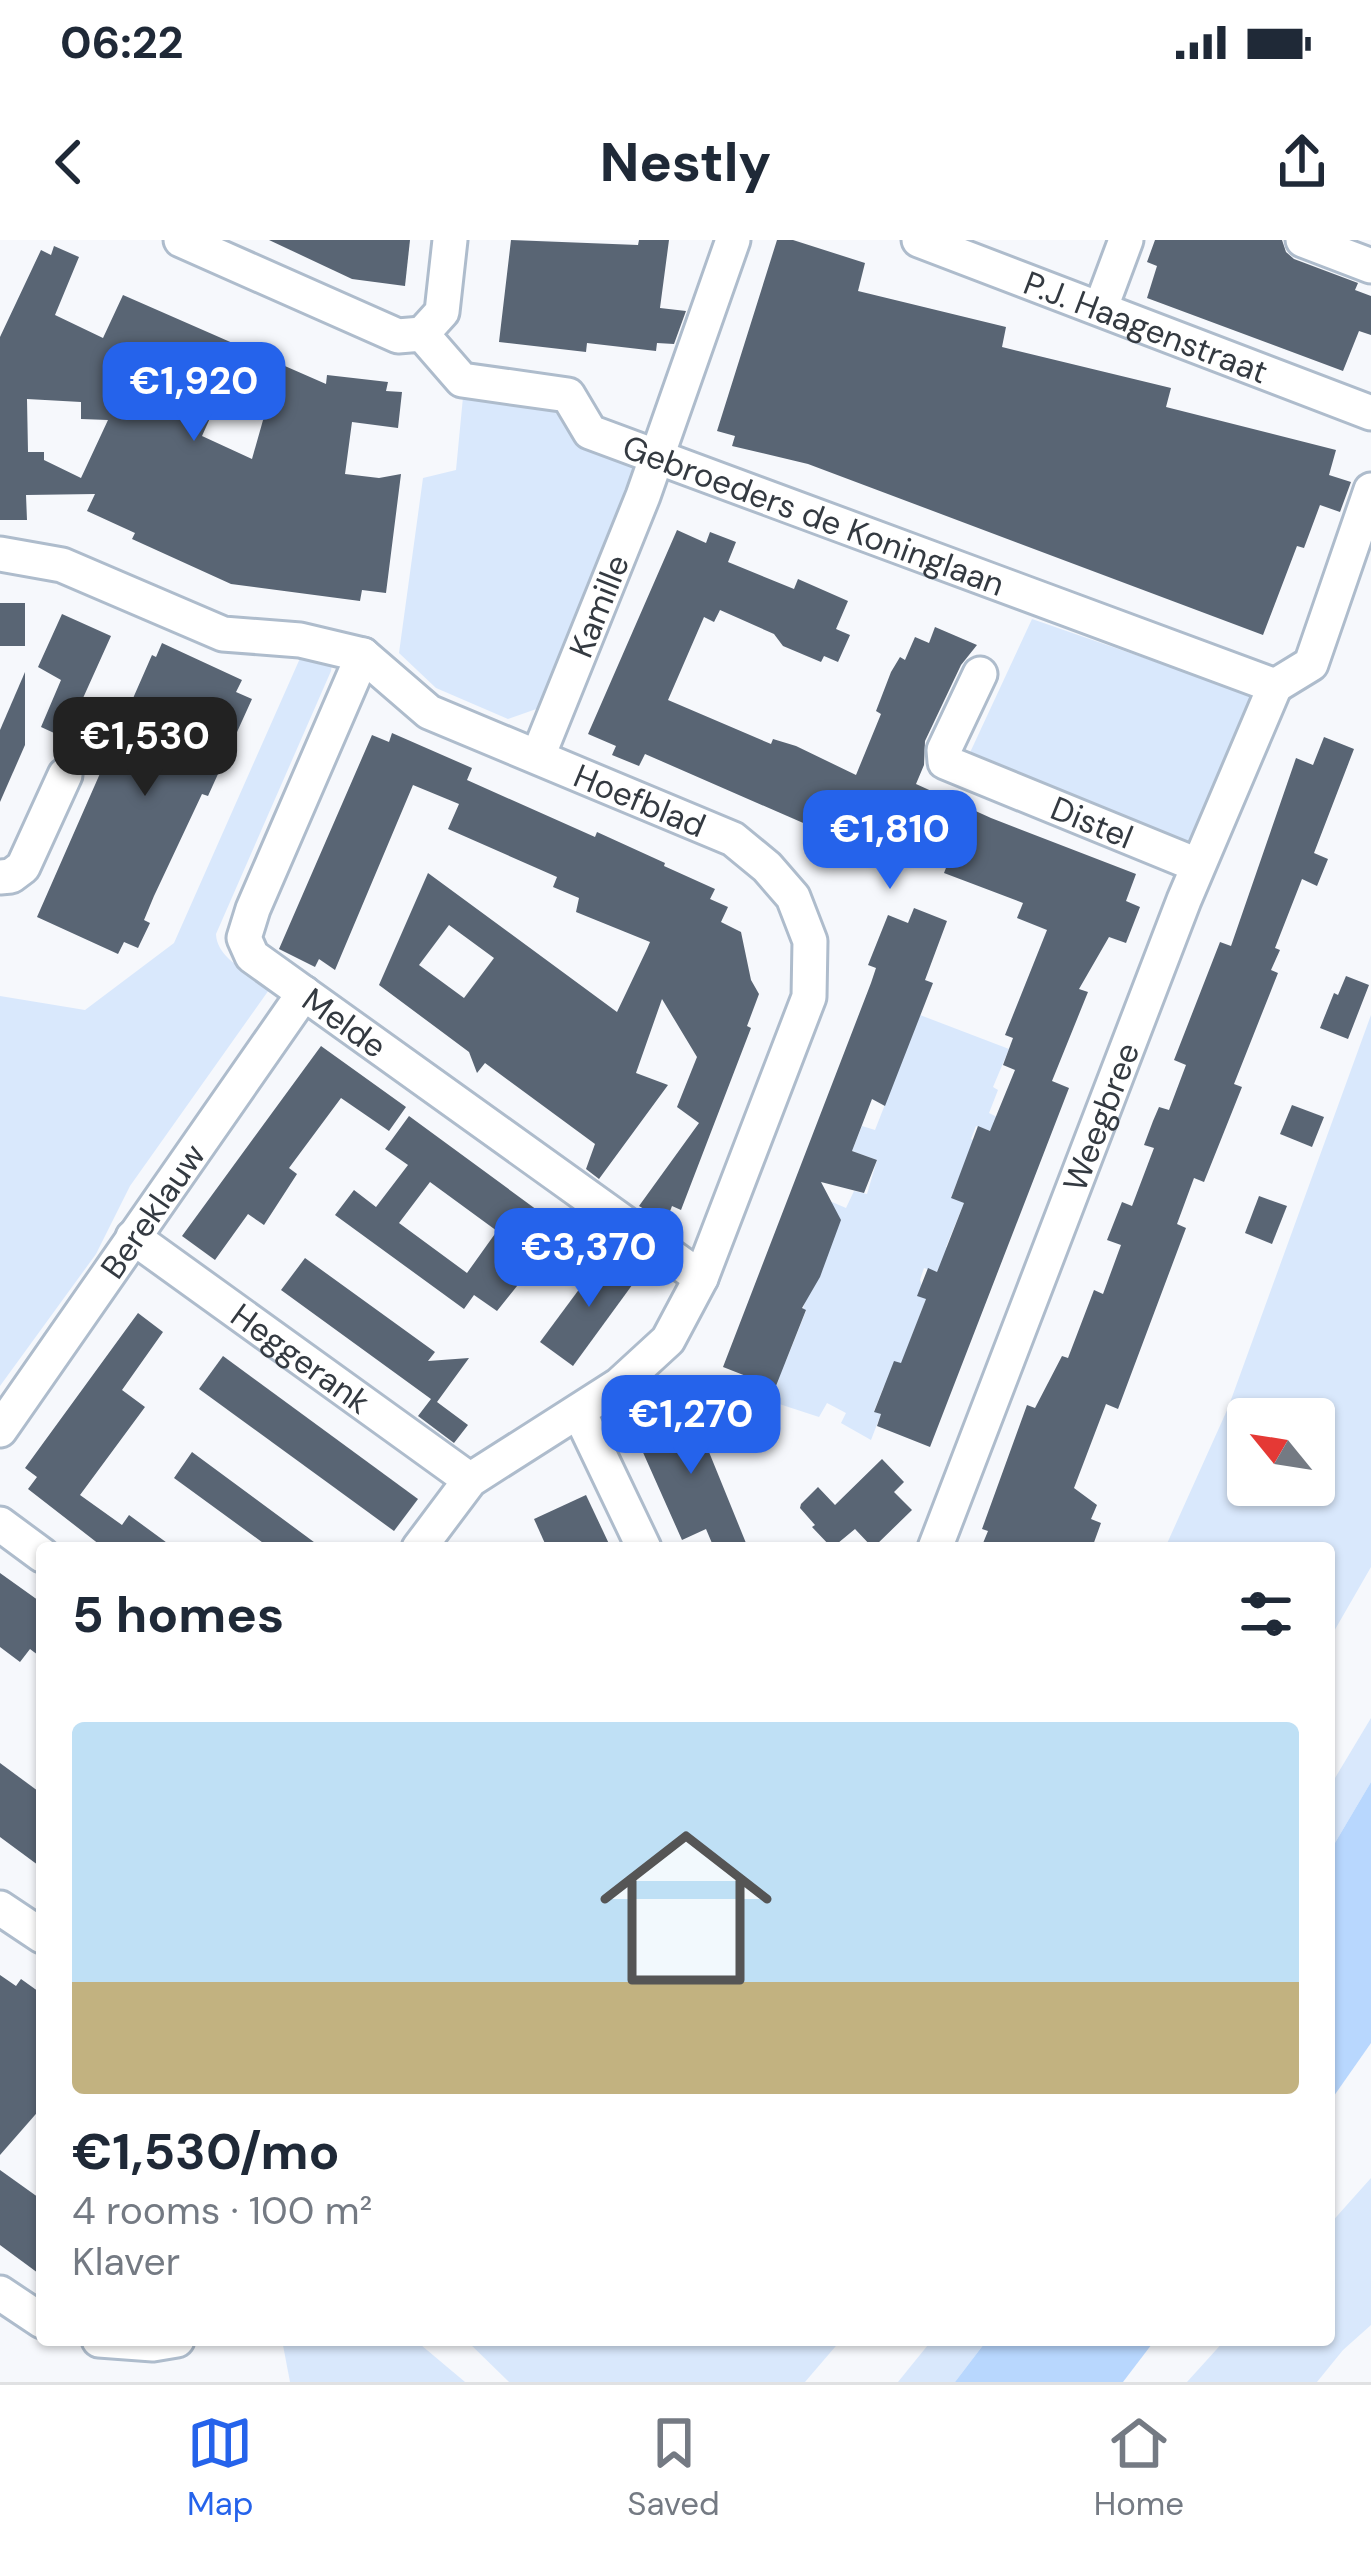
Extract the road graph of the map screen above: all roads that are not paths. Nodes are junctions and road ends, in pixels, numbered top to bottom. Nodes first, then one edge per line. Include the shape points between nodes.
1 (181, 240) edge
2 (450, 240) edge
3 (734, 240) edge
4 (919, 240) edge
5 (1126, 240) edge
6 (1303, 240) edge
7 (1371, 266) edge
8 (1101, 307) junction
9 (422, 334) junction
10 (1371, 412) edge
11 (657, 457) junction
12 (1371, 490) edge
13 (0, 554) edge
14 (363, 655) junction
15 (980, 674) dead end
16 (1275, 686) junction
17 (538, 756) junction
18 (65, 775) dead end
19 (1197, 865) junction
20 (0, 877) edge
21 (304, 993) junction
22 (133, 1237) junction
23 (701, 1278) junction
24 (579, 1412) junction
25 (0, 1430) edge
26 (470, 1480) junction
27 (0, 1524) edge
28 (424, 1542) edge
29 (641, 1542) edge
30 (937, 1542) edge
31 (36, 1551) edge
32 (0, 1908) edge
33 (36, 1932) edge
34 (0, 2293) edge
35 (36, 2317) edge

1 - 9 street via 398,336
2 - 9 street via 442,313
3 - 11 street, Kamille
4 - 8 street, P.J. Haagenstraat
5 - 8 street
6 - 7 street
8 - 10 street, P.J. Haagenstraat
9 - 11 street, Gebroeders de Koninglaan via 462,380 568,395 590,432
11 - 16 street, Gebroeders de Koninglaan
11 - 17 street, Kamille
12 - 16 street via 1310,664
13 - 14 street, Hoefblad via 62,565 223,634
14 - 17 street, Hoefblad via 428,712
14 - 21 street, Melde via 244,938 252,956
15 - 19 street, Distel via 945,763
16 - 19 street, Weegbree
17 - 23 street, Hoefblad via 733,839 793,897 810,941 809,997
18 - 20 street via 23,867
19 - 30 street, Weegbree
21 - 22 street, Bereklauw
21 - 23 street, Melde
22 - 25 street, Bereklauw
22 - 26 street, Heggerank
23 - 24 street, Hoefblad via 668,1340
24 - 26 street, Hoefblad
24 - 29 street
26 - 28 street, Hoefblad
27 - 31 street
32 - 33 street
34 - 35 street

